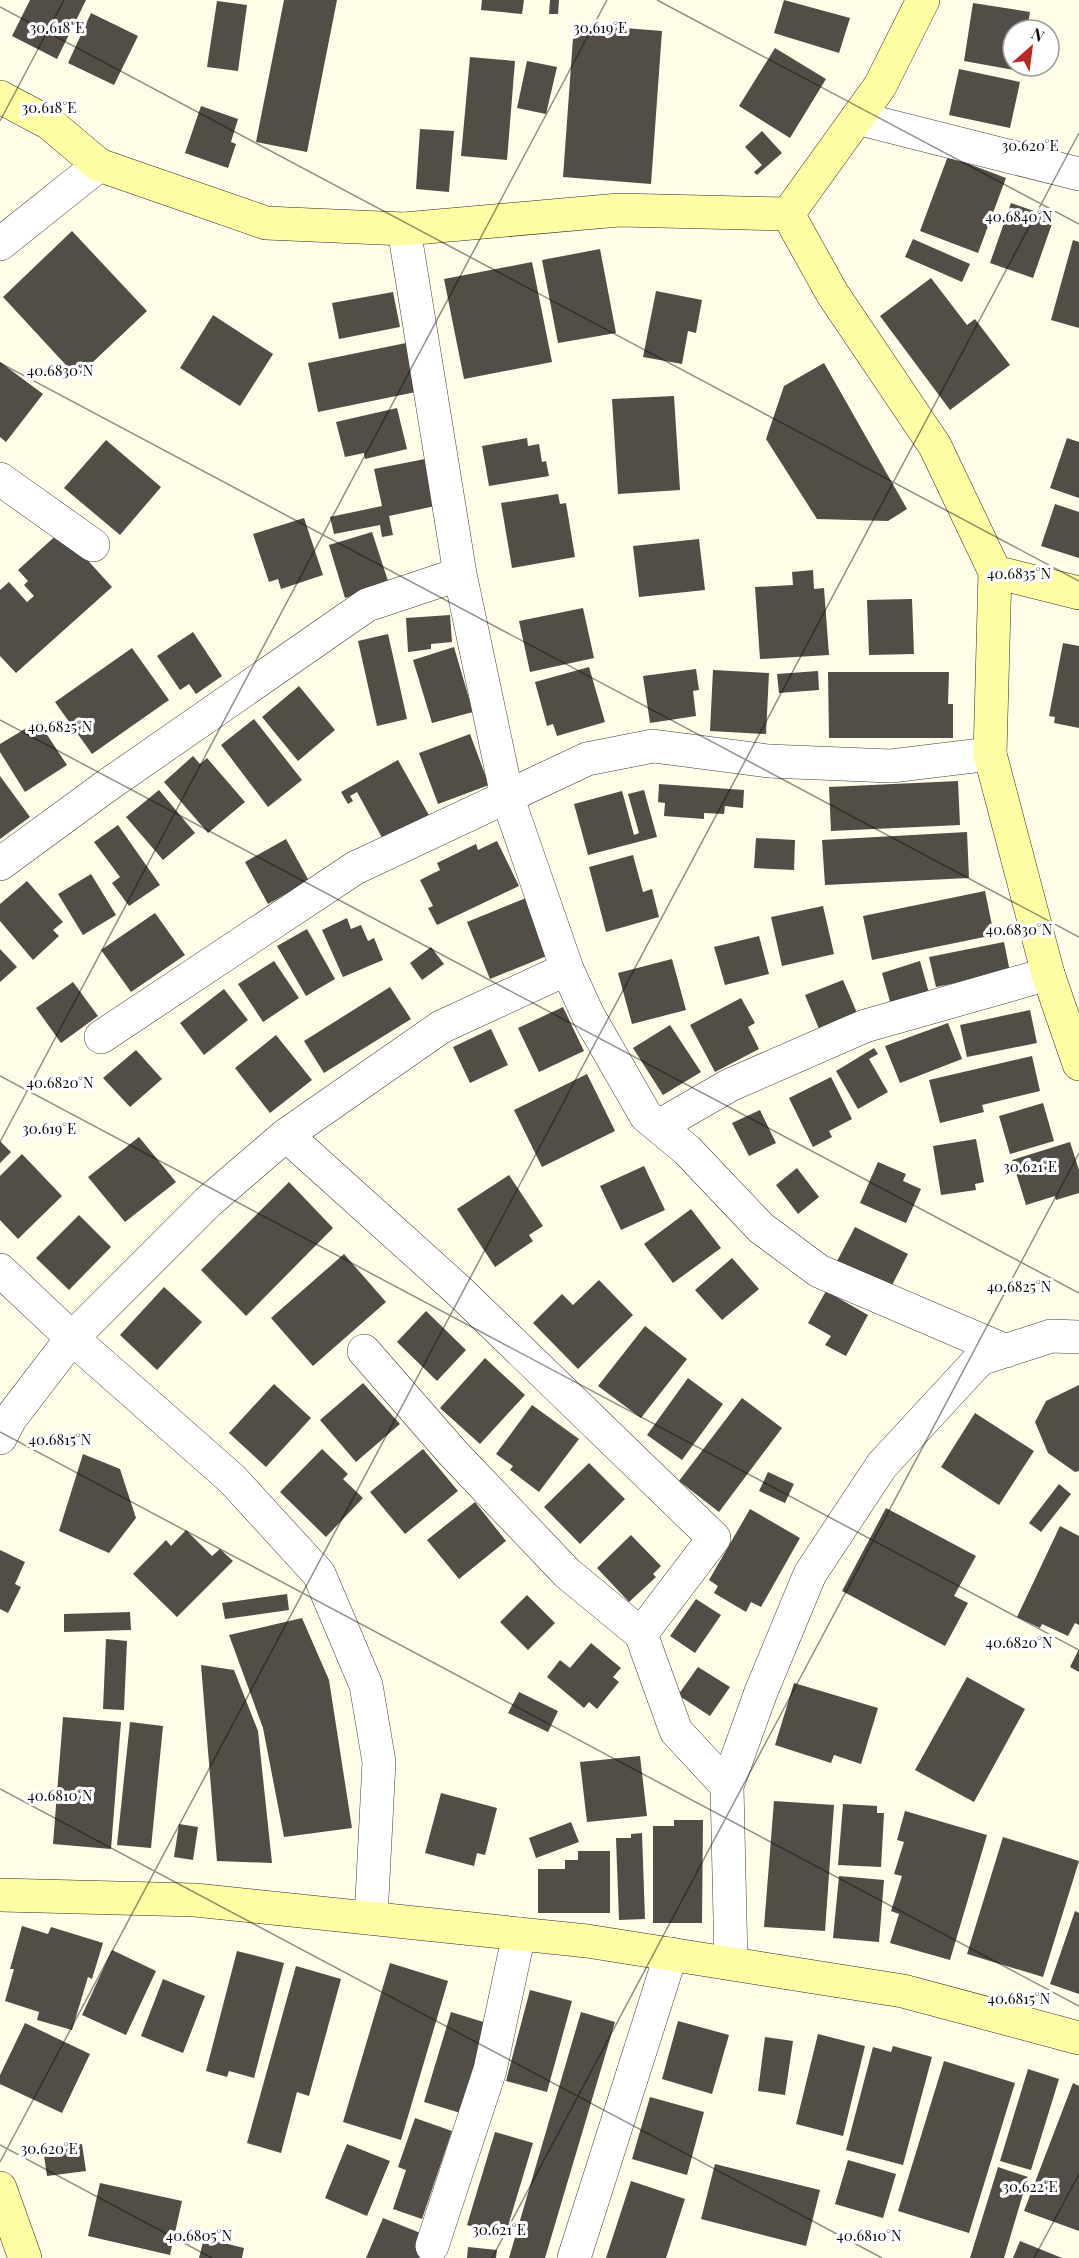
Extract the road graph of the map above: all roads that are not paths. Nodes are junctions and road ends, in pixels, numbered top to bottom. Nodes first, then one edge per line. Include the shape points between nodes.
1 (923, 0) edge
2 (0, 97) edge
3 (857, 118) junction
4 (99, 165) junction
5 (1079, 174) edge
6 (788, 214) junction
7 (404, 229) junction
8 (0, 244) edge
9 (5, 493) edge
10 (93, 544) dead end
11 (995, 572) junction
12 (460, 574) junction
13 (1079, 593) edge
14 (990, 754) junction
15 (507, 796) junction
16 (0, 864) edge
17 (567, 969) junction
18 (1048, 974) junction
19 (101, 1037) dead end
20 (1079, 1064) edge
21 (659, 1126) junction
22 (285, 1135) junction
23 (0, 1270) edge
24 (1079, 1337) edge
25 (72, 1338) junction
26 (364, 1351) dead end
27 (1006, 1351) junction
28 (0, 1438) edge
29 (641, 1634) junction
30 (728, 1786) junction
31 (0, 1895) edge
32 (371, 1918) junction
33 (519, 1934) junction
34 (671, 1954) junction
35 (731, 1964) junction
36 (1079, 2038) edge
37 (0, 2188) edge
38 (432, 2246) dead end
39 (25, 2258) edge
40 (574, 2258) edge

1 - 3 main road via 880,86
2 - 4 main road via 49,123
3 - 5 street
3 - 6 main road
4 - 7 main road via 266,223
4 - 8 street
6 - 7 main road via 619,210
6 - 11 main road via 832,293 935,446
7 - 12 street
9 - 10 street
11 - 13 main road
11 - 14 main road
12 - 15 street
12 - 16 street via 367,605
14 - 15 street via 891,766 768,761 653,746 587,759
14 - 18 main road
15 - 17 street
15 - 19 street via 355,868
17 - 21 street via 588,1016 646,1116
17 - 22 street via 441,1027
18 - 20 main road
18 - 21 street via 865,1026 730,1085
21 - 27 street via 761,1228 819,1271
22 - 25 street via 208,1202
22 - 29 street via 458,1290 714,1538
23 - 25 street
24 - 27 street via 1051,1336
25 - 28 street
25 - 32 street via 232,1479 319,1574 366,1685 379,1762
26 - 29 street via 452,1452 567,1573
27 - 30 street via 980,1359 882,1465 810,1574 761,1692
29 - 30 street via 676,1731
30 - 35 street
31 - 32 main road via 195,1900
32 - 33 main road
33 - 34 main road
33 - 38 street via 490,2070
34 - 35 main road
34 - 40 street
35 - 36 main road via 903,1991
37 - 39 main road

